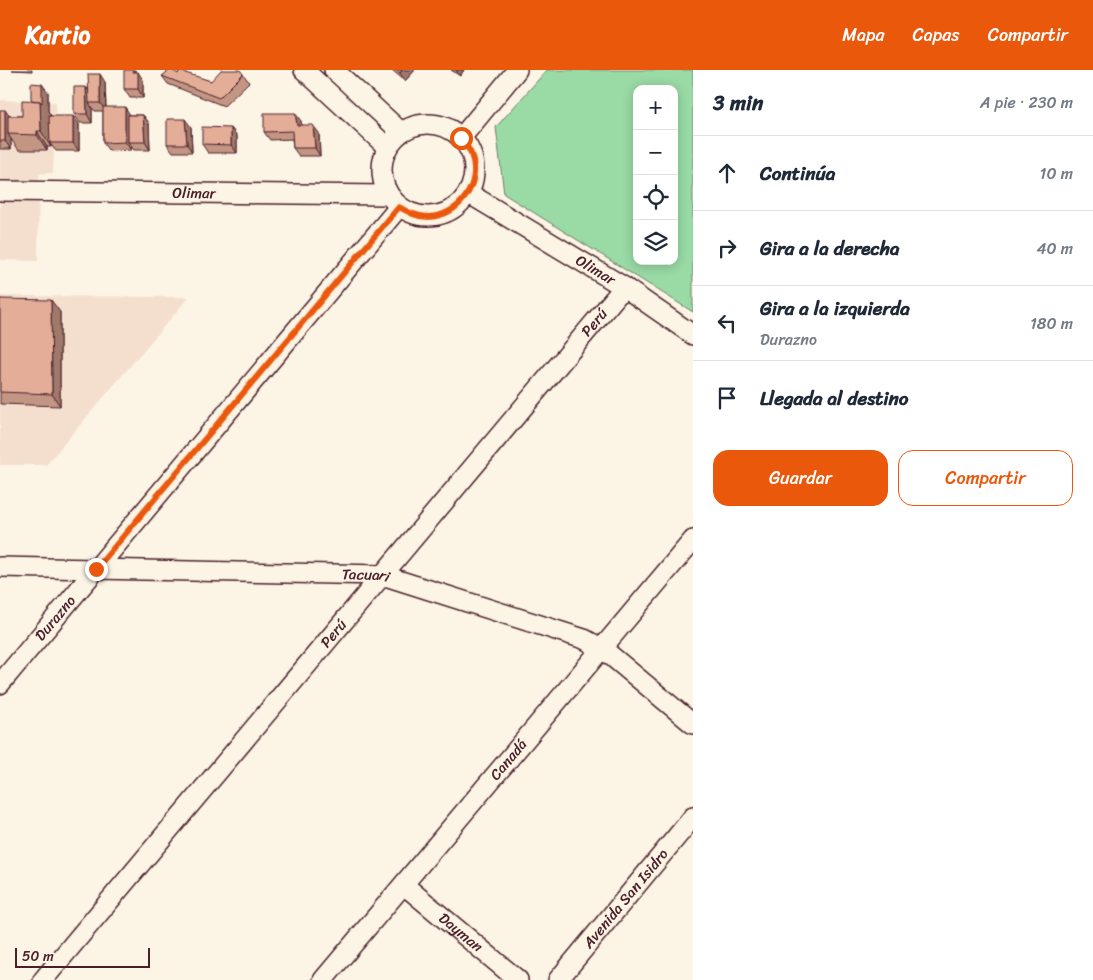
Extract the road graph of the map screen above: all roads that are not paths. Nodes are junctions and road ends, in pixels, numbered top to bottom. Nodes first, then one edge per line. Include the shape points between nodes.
1 (304, 70) edge
2 (334, 70) edge
3 (517, 70) edge
4 (400, 132) junction
5 (461, 138) junction
6 (387, 147) junction
7 (0, 191) edge
8 (468, 193) junction
9 (393, 201) junction
10 (624, 287) junction
11 (693, 335) edge
12 (693, 540) edge
13 (0, 568) edge
14 (96, 569) junction
15 (382, 575) junction
16 (603, 649) junction
17 (0, 684) edge
18 (693, 724) edge
19 (693, 817) edge
20 (404, 884) junction
21 (43, 980) edge
22 (323, 980) edge
23 (518, 980) edge
24 (558, 980) edge

1 - 6 street
2 - 4 street
3 - 5 street
4 - 5 street via 421,124 442,126
4 - 6 street
5 - 8 street via 472,154 474,168
6 - 9 street via 382,163 382,180
7 - 9 street, Olimar
8 - 9 street via 458,206 444,214 429,217 413,214
8 - 10 street, Olimar
9 - 14 street, Durazno
10 - 11 street, Olimar
10 - 15 street, Perú
12 - 16 street, Canadá
13 - 14 street, Tacuari
14 - 15 street, Tacuari
14 - 17 street, Durazno
15 - 16 street, Tacuari via 584,639
15 - 21 street, Perú
16 - 18 street, Tacuari
16 - 20 street, Canadá
19 - 24 street, Avenida San Isidro
20 - 22 street, Canadá
20 - 23 street, Dayman

